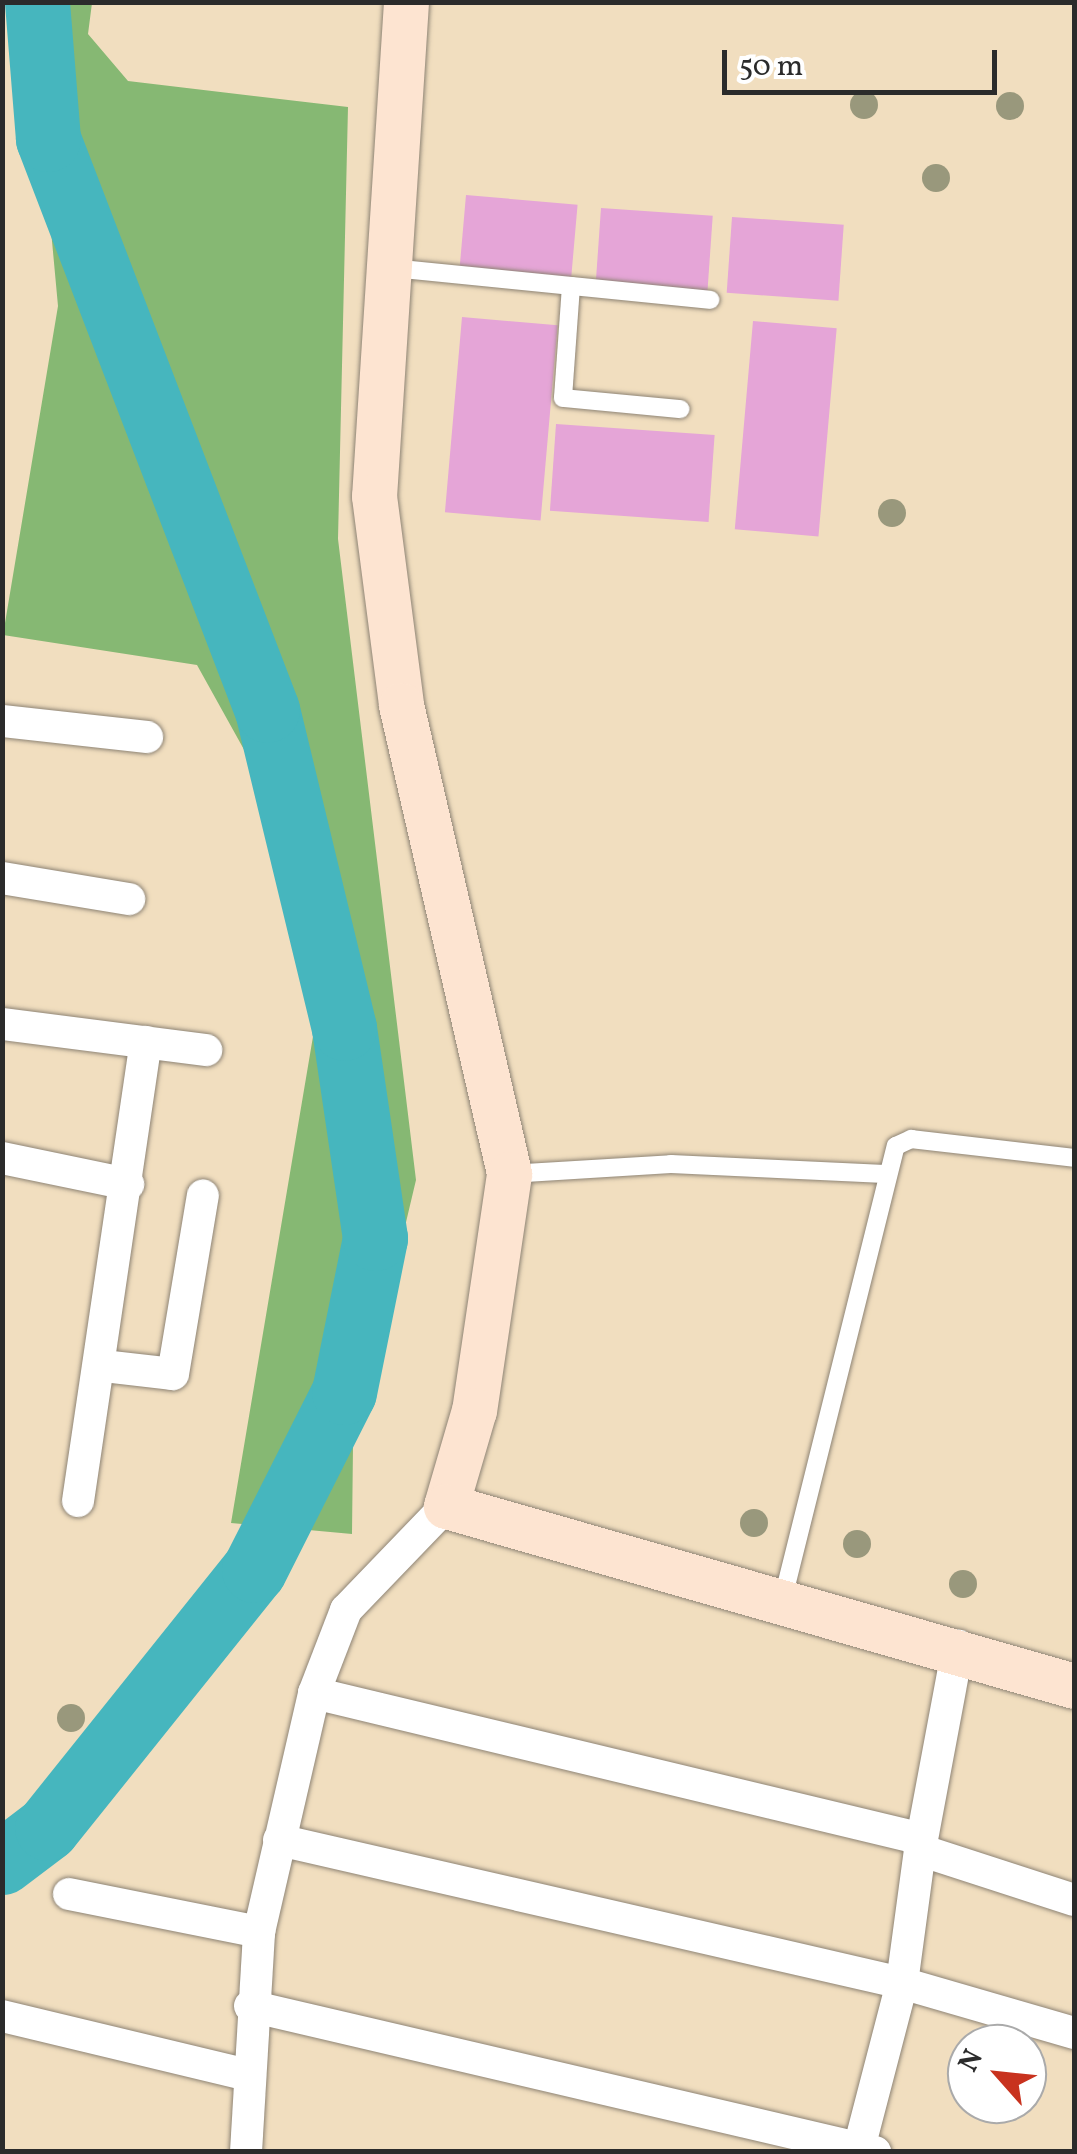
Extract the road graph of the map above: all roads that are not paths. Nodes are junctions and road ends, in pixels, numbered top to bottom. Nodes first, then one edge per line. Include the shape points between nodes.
1 (406, 2) edge
2 (389, 268) junction
3 (571, 286) junction
4 (710, 300) dead end
5 (680, 408) dead end
6 (2, 721) edge
7 (147, 737) dead end
8 (2, 878) edge
9 (128, 899) dead end
10 (2, 1024) edge
11 (146, 1042) junction
12 (206, 1050) dead end
13 (2, 1158) edge
14 (1074, 1158) edge
15 (509, 1174) junction
16 (885, 1174) junction
17 (128, 1184) junction
18 (203, 1195) dead end
19 (103, 1366) junction
20 (78, 1501) dead end
21 (446, 1506) junction
22 (782, 1602) junction
23 (958, 1646) junction
24 (1068, 1678) edge
25 (314, 1693) junction
26 (280, 1840) junction
27 (921, 1844) junction
28 (69, 1894) dead end
29 (1074, 1900) edge
30 (259, 1932) junction
31 (902, 1983) junction
32 (250, 2006) junction
33 (2, 2016) edge
34 (1074, 2033) edge
35 (248, 2074) junction
36 (864, 2150) edge
37 (246, 2152) edge

1 - 2 street
2 - 3 lane
2 - 15 street via 374,496 401,705
3 - 4 lane
3 - 5 lane via 563,398
6 - 7 street
8 - 9 street
10 - 11 street
11 - 12 street
11 - 17 street
13 - 17 street
14 - 16 lane via 911,1139 896,1146
15 - 16 lane via 671,1164
15 - 21 street via 474,1410
16 - 22 lane
17 - 19 street
18 - 19 street via 173,1374
19 - 20 street
21 - 22 street
21 - 25 street via 346,1610
22 - 23 street
23 - 24 street
23 - 27 street
25 - 26 street
25 - 27 street
26 - 30 street
26 - 31 street
27 - 29 street
27 - 31 street
28 - 30 street
30 - 32 street
31 - 34 street
31 - 36 street
32 - 35 street
32 - 36 street
33 - 35 street
35 - 37 street

